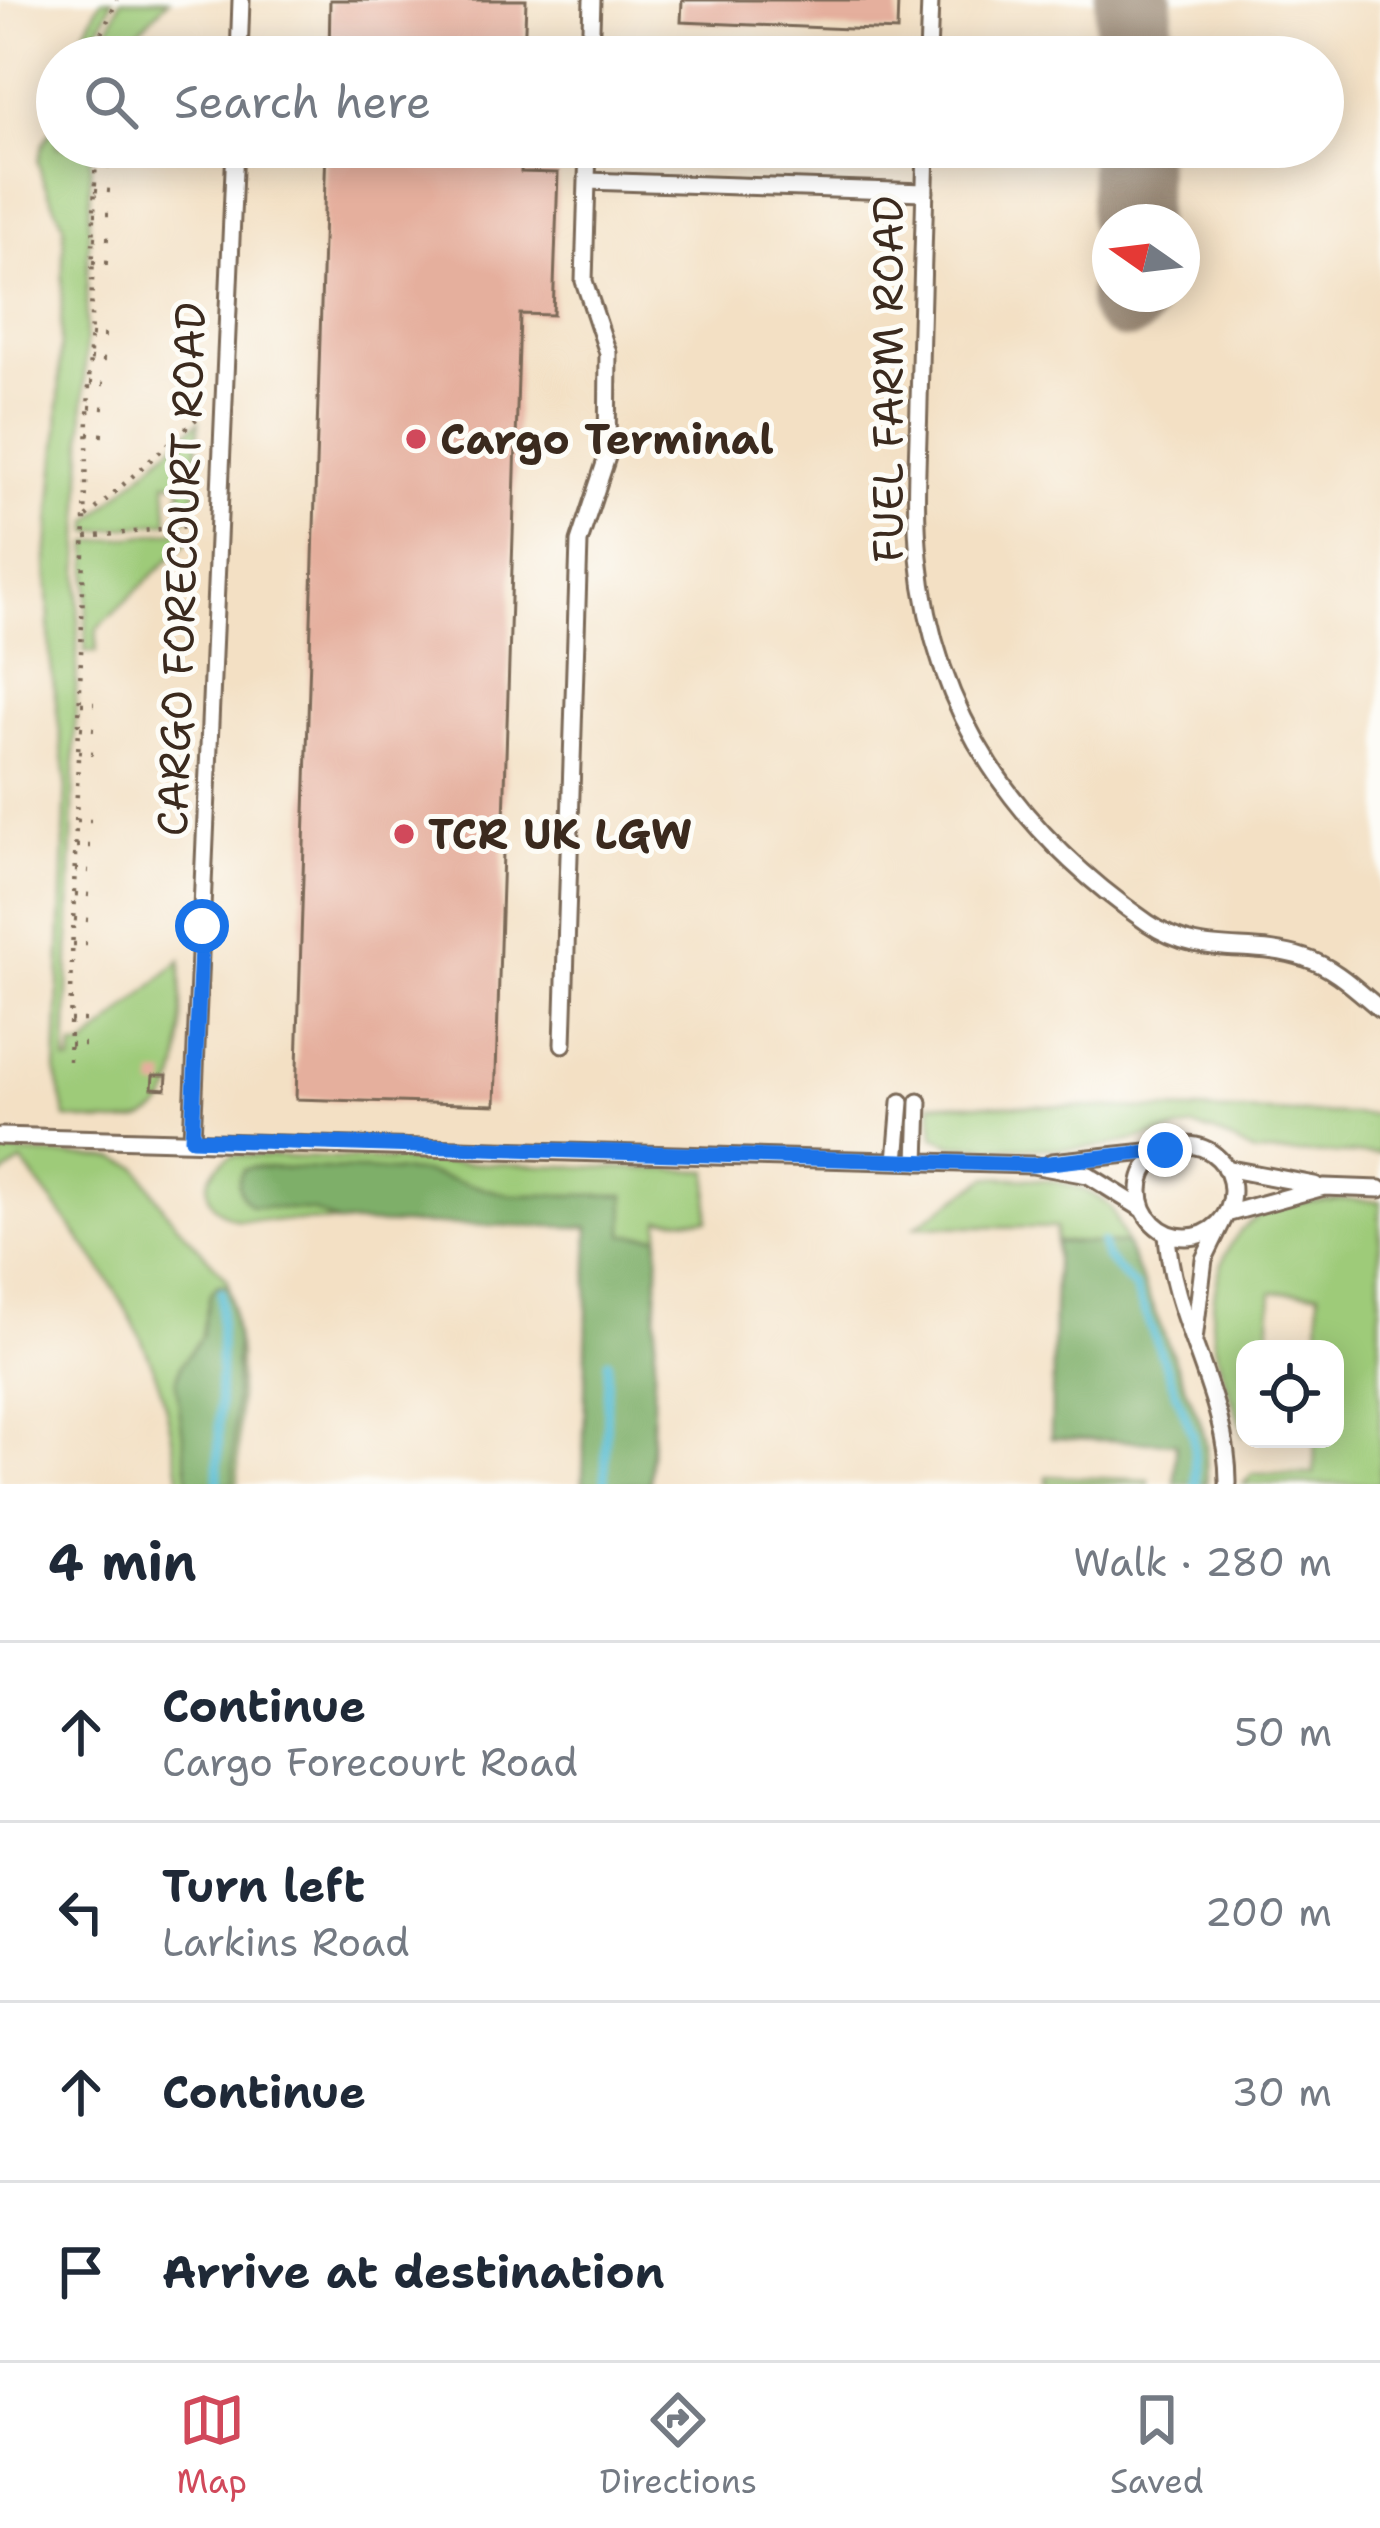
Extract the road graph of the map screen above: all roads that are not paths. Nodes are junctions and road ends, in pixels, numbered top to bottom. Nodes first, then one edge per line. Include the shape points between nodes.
1 (241, 0) edge
2 (592, 0) edge
3 (930, 0) edge
4 (240, 36) edge
5 (591, 36) edge
6 (929, 36) edge
7 (234, 168) edge
8 (587, 168) edge
9 (926, 168) edge
10 (586, 181) junction
11 (925, 192) junction
12 (1380, 1009) edge
13 (563, 1044) dead end
14 (901, 1102) dead end
15 (919, 1102) dead end
16 (0, 1136) edge
17 (192, 1139) junction
18 (1165, 1150) junction
19 (896, 1161) junction
20 (917, 1162) junction
21 (1032, 1165) junction
22 (1225, 1168) junction
23 (1324, 1187) junction
24 (1380, 1189) edge
25 (1144, 1210) junction
26 (1226, 1214) junction
27 (1167, 1233) junction
28 (1194, 1340) junction
29 (1228, 1484) edge

1 - 4 lane
2 - 5 lane
3 - 6 lane
7 - 17 lane, CARGO FORECOURT ROAD
8 - 10 lane
9 - 11 lane, FUEL FARM ROAD
10 - 11 lane
10 - 13 lane via 584,281 608,353 608,457 579,542
11 - 12 lane, FUEL FARM ROAD via 919,555 937,654 968,734 1042,831 1146,922 1193,946 1310,959
14 - 19 lane
15 - 20 lane
16 - 17 lane
17 - 19 lane
18 - 21 lane
18 - 22 lane via 1192,1145
18 - 25 lane via 1145,1170
19 - 20 lane
20 - 21 lane
21 - 25 lane via 1088,1174
22 - 23 lane
22 - 26 lane via 1232,1185
23 - 24 lane
23 - 26 lane
25 - 27 lane
26 - 27 lane via 1193,1237
26 - 28 lane via 1204,1259
27 - 28 lane via 1169,1268
28 - 29 lane via 1219,1415

